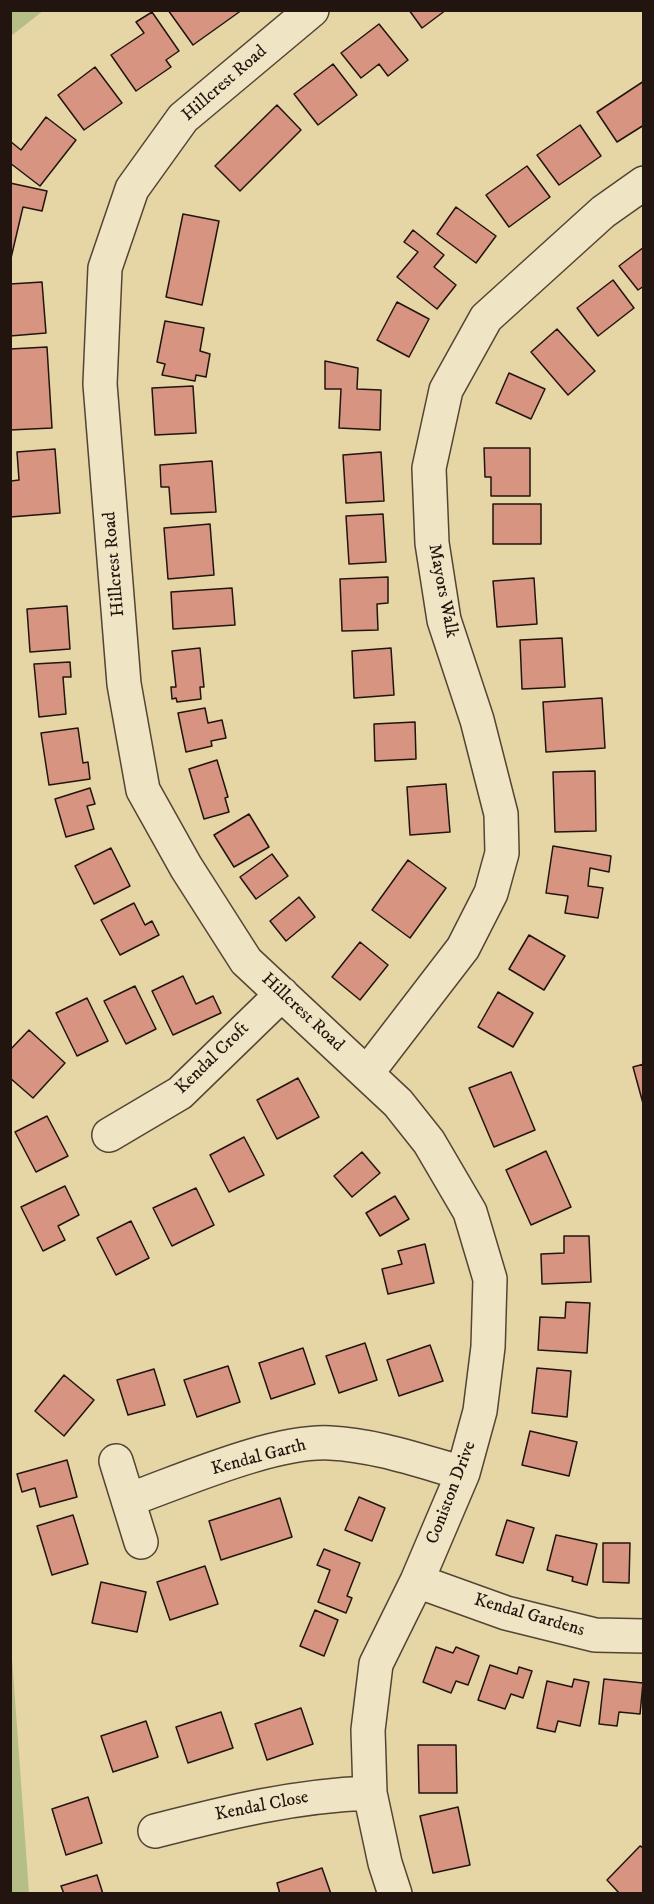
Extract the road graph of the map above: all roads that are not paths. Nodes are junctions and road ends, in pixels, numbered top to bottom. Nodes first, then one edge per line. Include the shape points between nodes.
1 (312, 10) edge
2 (644, 183) edge
3 (282, 994) junction
4 (368, 1073) junction
5 (398, 1103) joint
6 (109, 1136) dead end
7 (116, 1461) dead end
8 (463, 1473) junction
9 (128, 1500) junction
10 (141, 1542) dead end
11 (417, 1581) junction
12 (644, 1636) edge
13 (370, 1793) junction
14 (155, 1831) dead end
15 (395, 1893) edge

1 - 3 street, Hillcrest Road via 183,118 132,189 105,268 100,384 124,684 143,790 246,961
2 - 4 street, Mayors Walk via 603,212 486,318 446,390 429,468 432,543 444,620 477,720 501,814 502,853 492,893 463,948
3 - 4 street, Hillcrest Road
3 - 6 street, Kendal Croft via 180,1093
4 - 5 street, Hillcrest Road
5 - 8 street, Coniston Drive via 429,1142 470,1212 490,1279 488,1347 480,1411
7 - 9 street
8 - 9 street, Kendal Garth via 380,1450 329,1443 294,1445
8 - 11 street, Coniston Drive
9 - 10 street
11 - 12 street, Kendal Gardens via 506,1612 595,1635
11 - 13 street, Coniston Drive via 376,1664 368,1730
13 - 14 street, Kendal Close via 318,1795 249,1807
13 - 15 street, Coniston Drive

